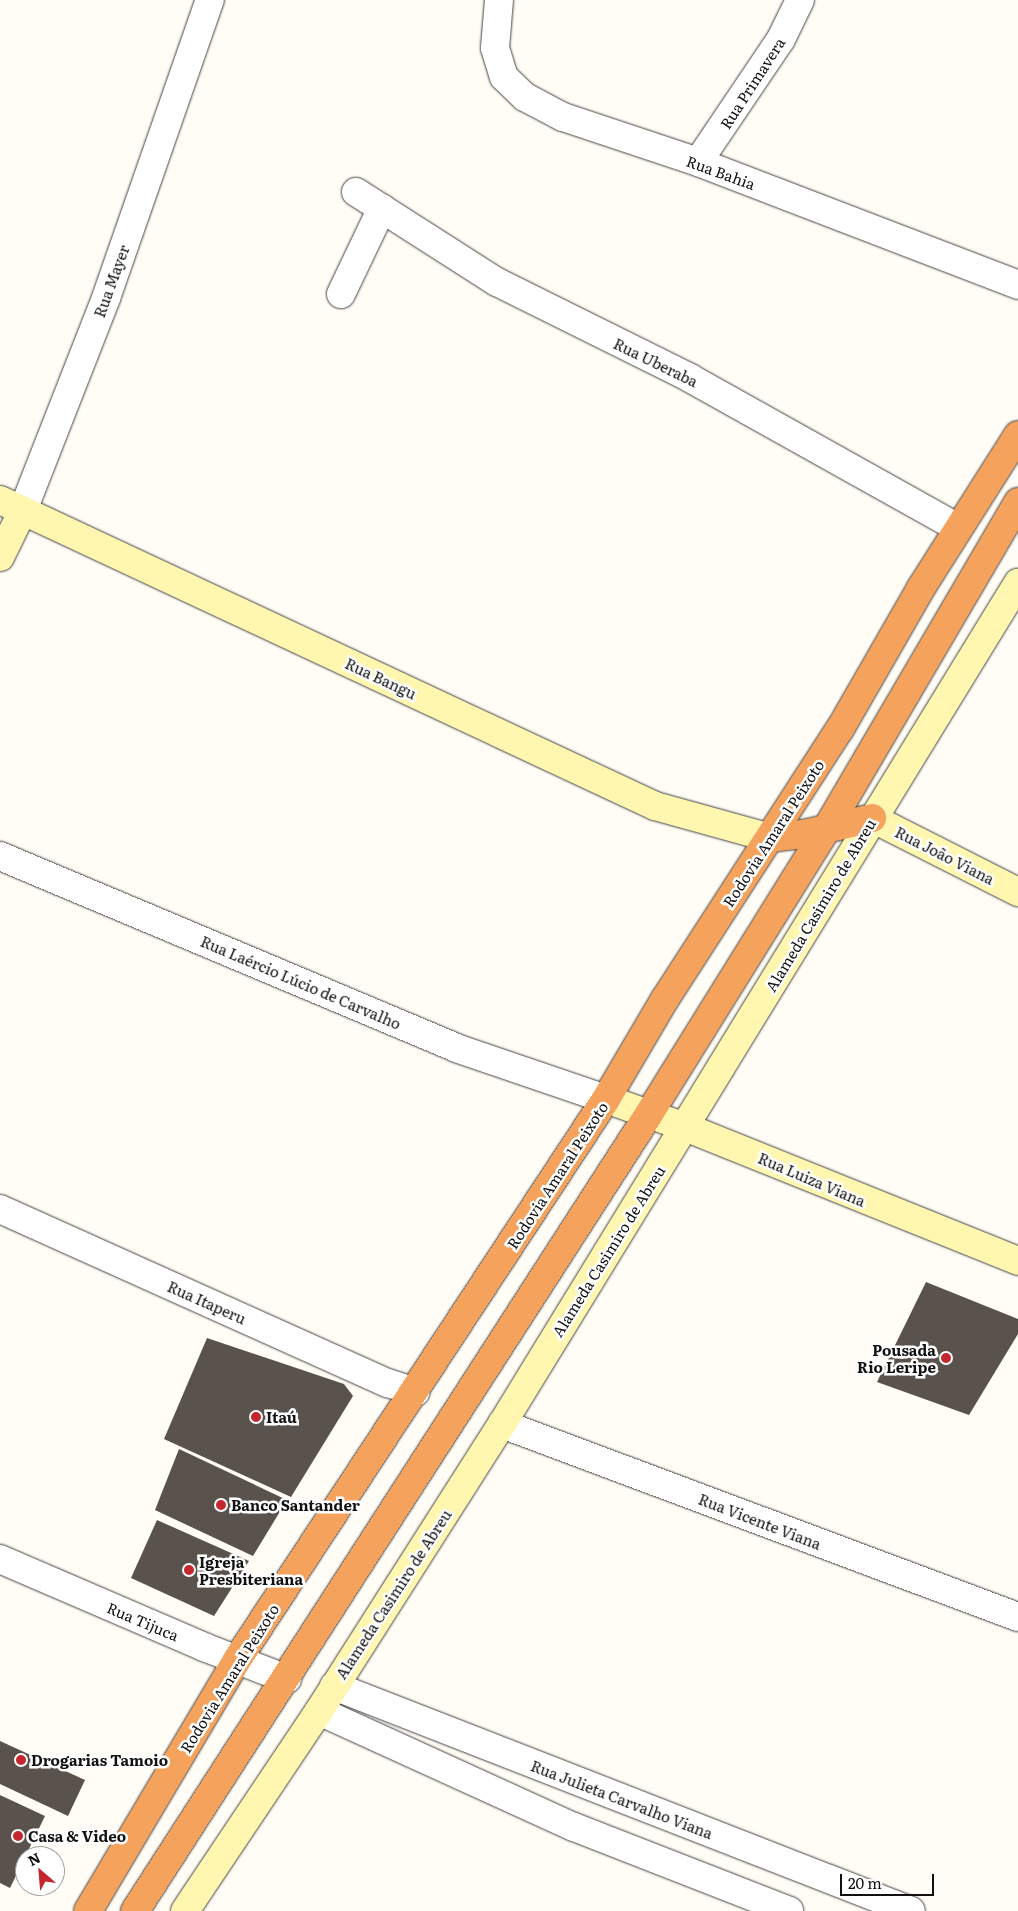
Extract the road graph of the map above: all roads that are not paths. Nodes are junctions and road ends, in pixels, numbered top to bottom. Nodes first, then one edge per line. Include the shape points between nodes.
1 (210, 0) edge
2 (499, 0) edge
3 (800, 0) edge
4 (698, 162) junction
5 (356, 192) dead end
6 (382, 208) junction
7 (1018, 285) edge
8 (341, 294) dead end
9 (1018, 435) edge
10 (1018, 502) edge
11 (12, 505) edge
12 (958, 528) junction
13 (0, 557) edge
14 (1018, 583) edge
15 (872, 818) junction
16 (827, 828) junction
17 (770, 838) junction
18 (0, 856) edge
19 (1018, 892) edge
20 (606, 1099) junction
21 (649, 1114) junction
22 (685, 1126) junction
23 (0, 1209) edge
24 (1018, 1261) edge
25 (416, 1392) junction
26 (502, 1424) junction
27 (0, 1559) edge
28 (1018, 1618) edge
29 (237, 1660) junction
30 (287, 1678) junction
31 (334, 1686) junction
32 (319, 1711) junction
33 (88, 1911) edge
34 (135, 1911) edge
35 (186, 1911) edge
36 (789, 1911) edge
37 (911, 1911) edge

1 - 11 street, Rua Mayer via 99,316
2 - 4 street, Rua Bahia via 495,48 504,77 525,97 563,117
3 - 4 street, Rua Primavera via 781,39
4 - 7 street, Rua Bahia
5 - 6 street, Rua Uberaba
6 - 8 street
6 - 12 street, Rua Uberaba via 497,282 690,378
9 - 12 highway, Rodovia Amaral Peixoto
10 - 16 highway
11 - 13 main road, Rua Mayer
11 - 17 main road, Rua Bangu via 655,806
12 - 17 highway, Rodovia Amaral Peixoto via 880,662
14 - 15 main road, Alameda Casimiro de Abreu
15 - 16 highway
15 - 19 main road, Rua João Viana
15 - 22 main road, Alameda Casimiro de Abreu
16 - 17 highway
16 - 21 highway
17 - 20 highway, Rodovia Amaral Peixoto via 665,999
18 - 20 street, Rua Laércio Lúcio de Carvalho via 456,1048
20 - 21 main road, Rua Luiza Viana
20 - 25 highway, Rodovia Amaral Peixoto
21 - 22 main road, Rua Luiza Viana
21 - 30 highway
22 - 24 main road, Rua Luiza Viana
22 - 26 main road, Alameda Casimiro de Abreu
23 - 25 street, Rua Itaperu via 388,1383
25 - 29 highway, Rodovia Amaral Peixoto
26 - 28 street, Rua Vicente Viana
26 - 31 main road, Alameda Casimiro de Abreu
27 - 29 street, Rua Tijuca
29 - 30 street, Rua Tijuca
29 - 33 highway, Rodovia Amaral Peixoto
30 - 34 highway
31 - 32 main road, Alameda Casimiro de Abreu
31 - 37 street, Rua Julieta Carvalho Viana
32 - 35 main road, Alameda Casimiro de Abreu
32 - 36 street via 574,1827

